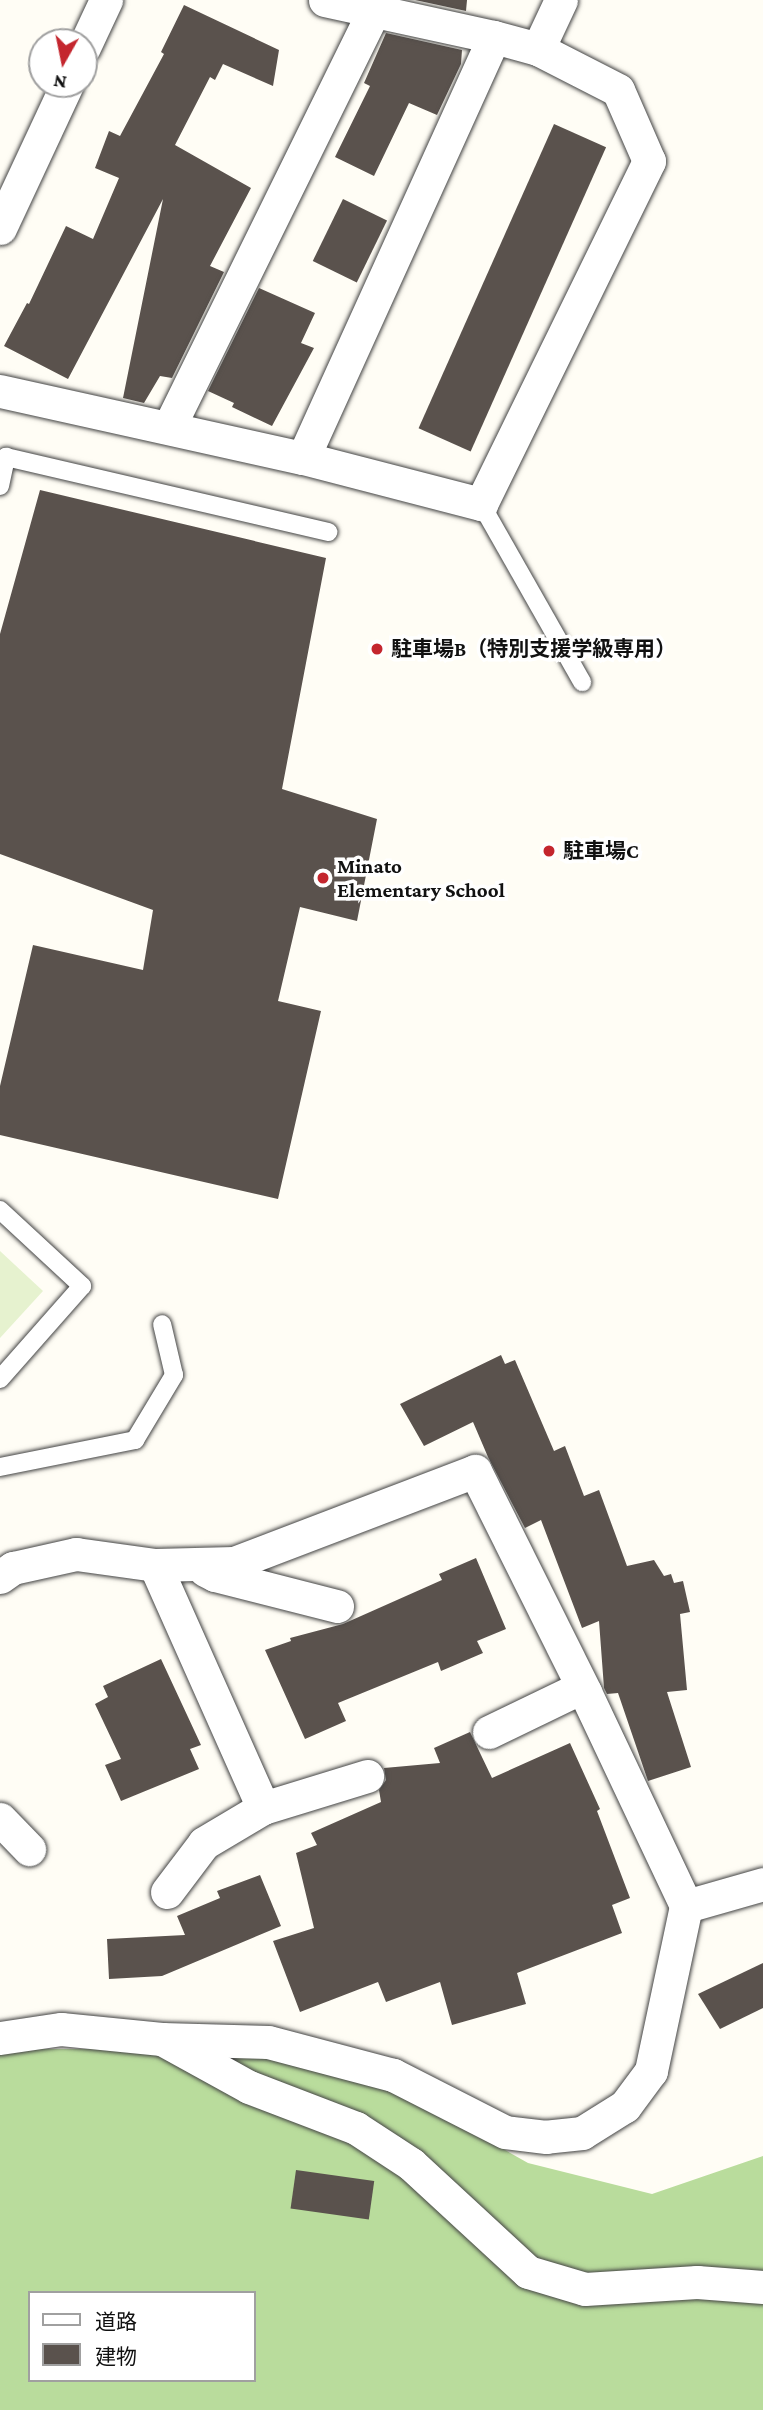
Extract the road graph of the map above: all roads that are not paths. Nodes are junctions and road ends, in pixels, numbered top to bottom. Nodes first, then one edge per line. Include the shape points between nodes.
1 (106, 0) edge
2 (326, 0) edge
3 (562, 0) edge
4 (375, 9) junction
5 (93, 28) edge
6 (494, 37) junction
7 (538, 49) junction
8 (60, 98) edge
9 (0, 228) edge
10 (0, 391) edge
11 (169, 427) junction
12 (303, 458) junction
13 (0, 486) edge
14 (481, 504) junction
15 (328, 532) dead end
16 (582, 682) dead end
17 (0, 1210) edge
18 (162, 1324) dead end
19 (0, 1379) edge
20 (0, 1467) edge
21 (194, 1564) junction
22 (155, 1565) junction
23 (0, 1577) edge
24 (337, 1606) dead end
25 (582, 1687) junction
26 (489, 1732) dead end
27 (367, 1776) dead end
28 (263, 1808) junction
29 (0, 1819) edge
30 (29, 1849) dead end
31 (763, 1884) edge
32 (167, 1892) dead end
33 (686, 1906) junction
34 (0, 2038) edge
35 (162, 2039) junction
36 (763, 2287) edge

1 - 5 street
2 - 4 street
3 - 7 street
4 - 6 street
4 - 11 street
6 - 7 street
6 - 12 street
7 - 14 street via 618,90 649,161
8 - 9 street
10 - 11 street
11 - 12 street
12 - 14 street
13 - 15 lane via 6,457
14 - 16 lane
17 - 19 lane via 82,1286
18 - 20 lane via 174,1376 135,1440
21 - 22 street
21 - 24 street via 215,1576
21 - 25 street via 234,1563 475,1471
22 - 23 street via 76,1554 13,1568
22 - 28 street
25 - 26 street
25 - 33 street
27 - 28 street
28 - 32 street via 204,1843
29 - 30 street
31 - 33 street
33 - 35 street via 651,2071 625,2106 582,2133 546,2137 505,2132 393,2075 268,2042
34 - 35 street via 61,2029
35 - 36 street via 249,2087 356,2128 411,2164 528,2272 585,2289 697,2282

